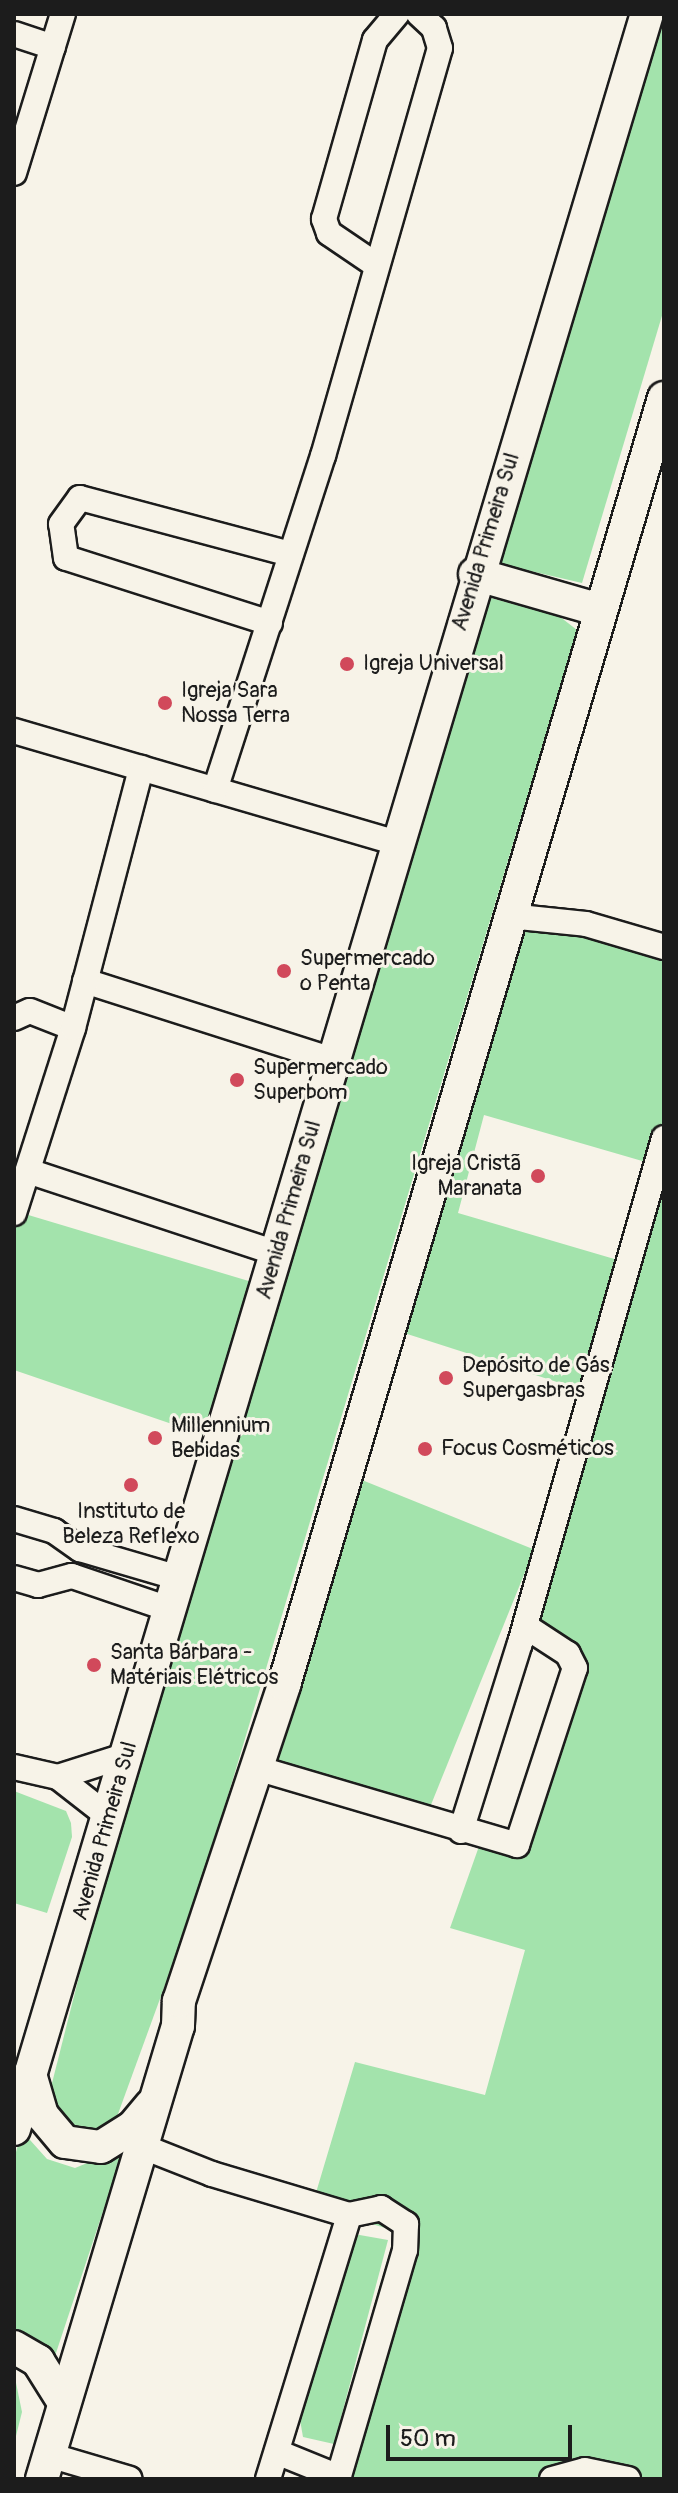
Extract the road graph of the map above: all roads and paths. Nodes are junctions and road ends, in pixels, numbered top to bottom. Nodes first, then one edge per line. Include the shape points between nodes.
1 (63, 14) edge
2 (397, 14) edge
3 (419, 14) edge
4 (647, 14) edge
5 (14, 34) edge
6 (53, 47) junction
7 (14, 173) edge
8 (376, 265) junction
9 (664, 398) edge
10 (291, 554) junction
11 (475, 574) junction
12 (600, 610) junction
13 (270, 623) junction
14 (14, 731) edge
15 (141, 768) junction
16 (215, 790) junction
17 (396, 843) junction
18 (513, 903) junction
19 (664, 947) edge
20 (85, 981) junction
21 (14, 1018) edge
22 (73, 1028) junction
23 (332, 1060) junction
24 (664, 1138) edge
25 (24, 1164) edge
26 (14, 1213) edge
27 (276, 1253) junction
28 (14, 1519) edge
29 (80, 1549) junction
30 (72, 1576) junction
31 (14, 1578) edge
32 (179, 1578) junction
33 (169, 1609) junction
34 (525, 1626) junction
35 (127, 1755) junction
36 (14, 1767) edge
37 (256, 1768) junction
38 (58, 1777) junction
39 (108, 1816) junction
40 (461, 1831) junction
41 (27, 2057) edge
42 (152, 2104) junction
43 (14, 2129) edge
44 (141, 2146) junction
45 (349, 2215) junction
46 (14, 2347) edge
47 (63, 2401) junction
48 (277, 2452) junction
49 (45, 2467) edge
50 (338, 2478) edge
51 (130, 2479) edge
52 (268, 2479) edge
53 (552, 2479) edge
54 (628, 2479) edge

1 - 6 street
2 - 8 street via 375,40 324,219 329,233
3 - 8 street via 434,28 440,48
4 - 11 main road, Avenida Primeira Sul
5 - 6 street
6 - 7 street
8 - 10 street
9 - 12 main road
10 - 13 street
10 - 13 street via 80,498 61,524 66,558
11 - 12 main road
11 - 17 main road, Avenida Primeira Sul
12 - 18 main road
13 - 16 street
14 - 15 street
15 - 16 street
15 - 20 street
16 - 17 street
17 - 23 main road, Avenida Primeira Sul
18 - 19 street
18 - 37 main road
20 - 22 street
20 - 23 street
21 - 22 street via 30,1011
22 - 25 street
23 - 27 main road, Avenida Primeira Sul
24 - 34 street
25 - 26 street
25 - 27 street
27 - 32 main road, Avenida Primeira Sul
28 - 29 street via 54,1531
29 - 30 street
29 - 32 street
30 - 31 street via 38,1585
30 - 33 street
32 - 33 main road, Avenida Primeira Sul
33 - 35 main road, Avenida Primeira Sul
34 - 40 street
34 - 40 street via 573,1660 571,1690 518,1844 504,1845
35 - 38 street
35 - 39 main road, Avenida Primeira Sul
36 - 38 street
37 - 40 street
37 - 42 main road via 179,2001 178,2026
38 - 39 street
39 - 41 main road, Avenida Primeira Sul
41 - 42 main road via 42,2115 65,2142 101,2147 132,2128
41 - 43 main road, Avenida Primeira Sul
42 - 44 main road
44 - 45 street via 212,2174
44 - 47 main road
45 - 48 street
45 - 50 street via 381,2208 402,2219 407,2232
46 - 47 main road via 38,2361
47 - 49 main road
48 - 50 street
48 - 52 street
49 - 51 street
53 - 54 street via 585,2470

